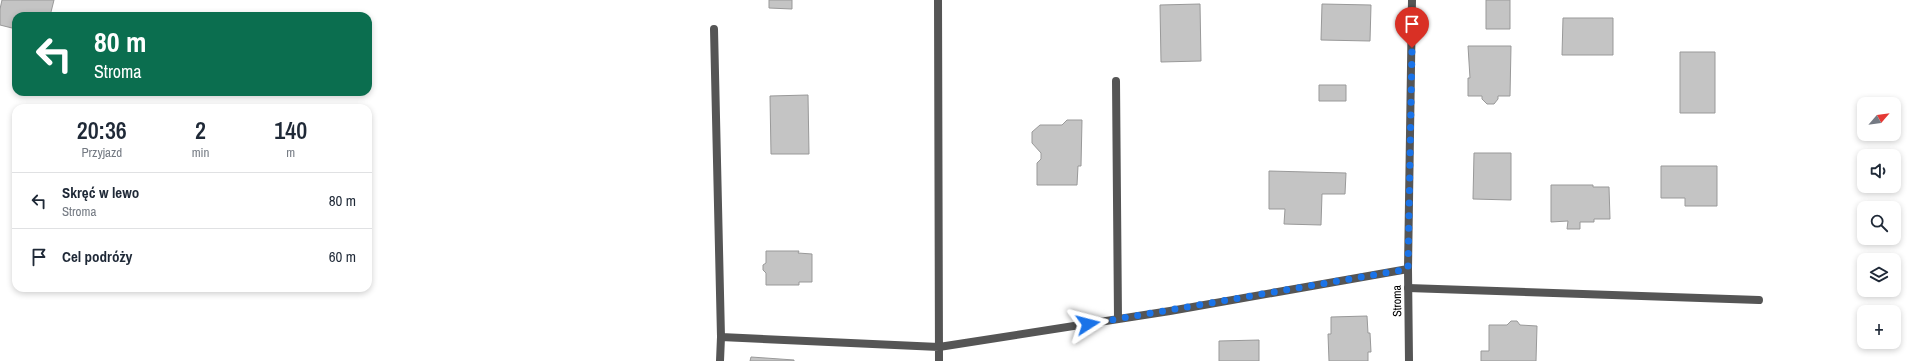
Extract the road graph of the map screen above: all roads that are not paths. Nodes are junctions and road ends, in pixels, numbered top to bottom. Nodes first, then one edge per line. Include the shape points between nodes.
1 (938, 0) edge
2 (1412, 0) edge
3 (714, 29) dead end
4 (1116, 81) dead end
5 (1408, 269) junction
6 (1408, 288) junction
7 (1758, 300) dead end
8 (1118, 319) junction
9 (721, 337) junction
10 (939, 347) junction
11 (720, 361) edge
12 (939, 361) edge
13 (1409, 361) edge

1 - 10 street
2 - 5 street, Stroma
3 - 9 street
4 - 8 street
5 - 6 street, Stroma
5 - 8 street
6 - 7 street
6 - 13 street, Stroma
8 - 10 street
9 - 10 street
9 - 11 street
10 - 12 street

